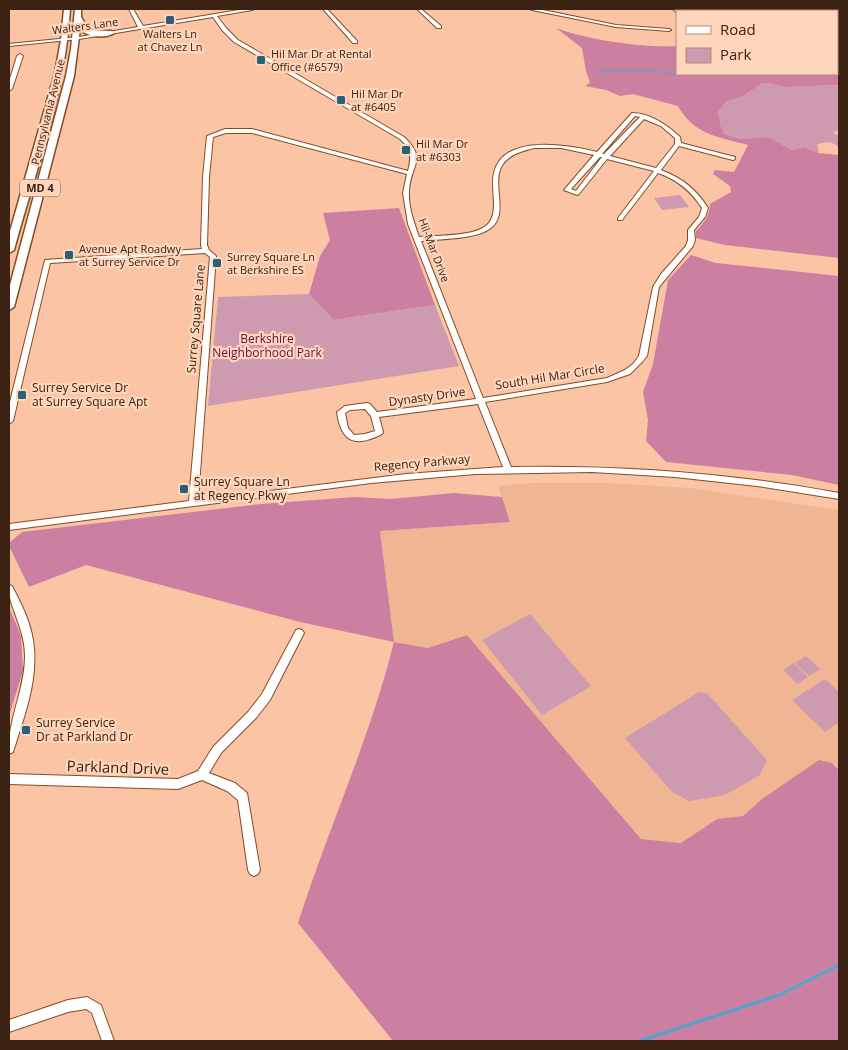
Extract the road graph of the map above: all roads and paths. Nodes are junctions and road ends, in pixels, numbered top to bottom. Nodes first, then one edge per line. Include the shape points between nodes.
1 (67, 9) edge
2 (78, 9) edge
3 (131, 9) edge
4 (252, 9) edge
5 (325, 9) edge
6 (419, 9) edge
7 (532, 9) edge
8 (214, 15) junction
9 (78, 18) junction
10 (141, 27) junction
11 (440, 28) dead end
12 (669, 30) dead end
13 (111, 33) junction
14 (102, 34) junction
15 (22, 36) dead end
16 (76, 39) junction
17 (65, 40) junction
18 (356, 43) dead end
19 (22, 44) junction
20 (9, 45) edge
21 (20, 56) dead end
22 (74, 56) junction
23 (9, 65) edge
24 (18, 66) junction
25 (9, 69) edge
26 (9, 89) edge
27 (643, 117) junction
28 (678, 144) junction
29 (598, 154) junction
30 (606, 156) junction
31 (733, 158) dead end
32 (657, 170) junction
33 (410, 173) junction
34 (620, 219) dead end
35 (417, 239) junction
36 (9, 250) edge
37 (206, 251) junction
38 (9, 307) edge
39 (481, 400) junction
40 (375, 415) junction
41 (9, 421) edge
42 (508, 470) junction
43 (839, 496) edge
44 (193, 503) junction
45 (9, 527) edge
46 (9, 589) edge
47 (299, 633) dead end
48 (9, 749) edge
49 (202, 774) junction
50 (9, 779) edge
51 (254, 870) dead end
52 (9, 1026) edge
53 (108, 1041) edge

1 - 17 highway, Pennsylvania Avenue / MD 4
2 - 9 highway, Pennsylvania Avenue / MD 4
3 - 10 street
4 - 8 street, Walters Lane
5 - 18 street
6 - 11 street
7 - 12 street via 616,26
8 - 10 street, Walters Lane
8 - 33 street, Hil-Mar Drive via 236,41 408,142 414,157
9 - 13 highway via 85,32
9 - 16 highway, Pennsylvania Avenue / MD 4
10 - 13 street, Walters Lane
13 - 14 street, Walters Lane
14 - 16 street, Walters Lane
14 - 22 highway via 82,43
15 - 19 street
16 - 17 street, Walters Lane
16 - 22 highway, Pennsylvania Avenue / MD 4
17 - 19 street, Walters Lane
17 - 36 highway, Pennsylvania Avenue / MD 4
19 - 20 street, Walters Lane
21 - 24 street
22 - 38 highway, Pennsylvania Avenue / MD 4
23 - 24 street
24 - 25 street
24 - 26 street
27 - 28 street via 668,127 678,138
27 - 29 street via 634,114
27 - 30 street
28 - 31 street
28 - 32 street
29 - 30 street
29 - 30 street via 567,190 577,192
29 - 35 street via 563,146 520,150 499,163 494,175 495,219 486,229
30 - 32 street
32 - 34 street
32 - 39 street, South Hil Mar Circle via 686,186 700,198 705,208 691,230 692,243 656,287 645,351 638,364 621,376 607,380
33 - 35 street, Hil-Mar Drive via 406,201
33 - 37 street, Surrey Square Lane via 247,130 212,134 208,140
35 - 39 street, Hil-Mar Drive
37 - 41 street via 47,261
37 - 44 street, Surrey Square Lane via 213,256
39 - 40 street, Dynasty Drive
39 - 42 street, Hil-Mar Drive
40 - 40 street via 377,434 358,438 346,435 342,410 367,406
42 - 43 street, Regency Parkway via 573,469 676,474
42 - 44 street, Regency Parkway via 387,478
44 - 45 street, Regency Parkway
46 - 48 street via 25,628 30,667
47 - 49 street via 266,697 217,750
49 - 50 street, Parkland Drive via 178,784
49 - 51 street via 231,787 243,797
52 - 53 street via 82,1003 94,1006

